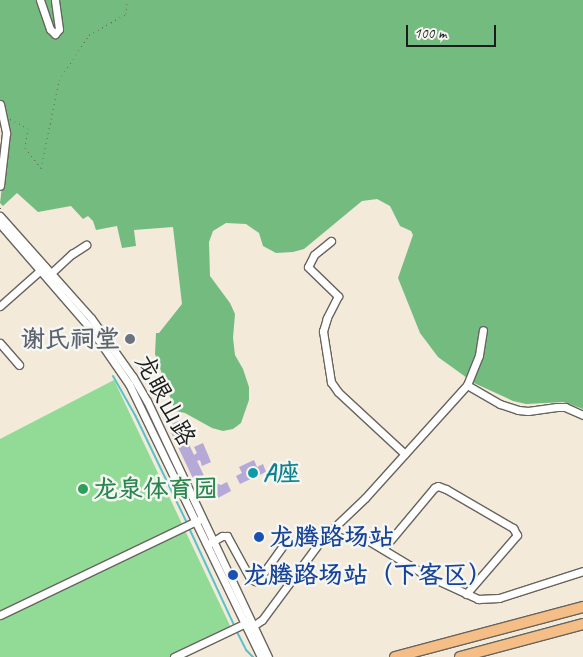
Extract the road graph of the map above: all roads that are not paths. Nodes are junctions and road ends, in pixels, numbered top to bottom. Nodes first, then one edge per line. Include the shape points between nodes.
1 (40, 0) edge
2 (55, 0) edge
3 (0, 104) edge
4 (0, 186) edge
5 (0, 216) edge
6 (0, 224) edge
7 (331, 241) dead end
8 (86, 245) dead end
9 (43, 268) junction
10 (49, 275) junction
11 (0, 306) edge
12 (483, 330) dead end
13 (0, 343) edge
14 (19, 364) dead end
15 (468, 385) junction
16 (583, 415) edge
17 (405, 454) junction
18 (193, 522) junction
19 (327, 533) junction
20 (287, 540) dead end
21 (210, 543) junction
22 (383, 549) junction
23 (583, 571) edge
24 (466, 594) junction
25 (583, 607) edge
26 (0, 615) edge
27 (583, 624) edge
28 (244, 626) junction
29 (174, 657) edge
30 (261, 657) edge
31 (268, 657) edge
32 (395, 657) edge
33 (460, 657) edge

1 - 2 street via 50,29 55,34 59,29
3 - 4 street via 5,148
5 - 9 street, 龙眼山路
6 - 9 street, 龙眼山路
7 - 17 street via 314,255 308,267 338,296 324,331 331,382
8 - 10 street
9 - 10 street, 龙眼山路
9 - 11 street
10 - 18 street, 龙眼山路 via 106,348 129,384
12 - 15 street via 479,355
13 - 14 street
15 - 16 street via 500,404 518,410 528,412 565,407
15 - 17 street
17 - 19 street
18 - 21 street, 龙眼山路
18 - 26 street
19 - 22 street via 369,541
19 - 28 street via 262,620
20 - 21 street via 255,581 250,578 227,536
21 - 28 street, 龙眼山路
22 - 24 street
22 - 24 street via 434,488 446,489 513,528 517,535
23 - 24 street via 491,600
25 - 32 highway
27 - 33 highway
28 - 29 street
28 - 30 street, 龙眼山路
28 - 31 street, 龙眼山路

